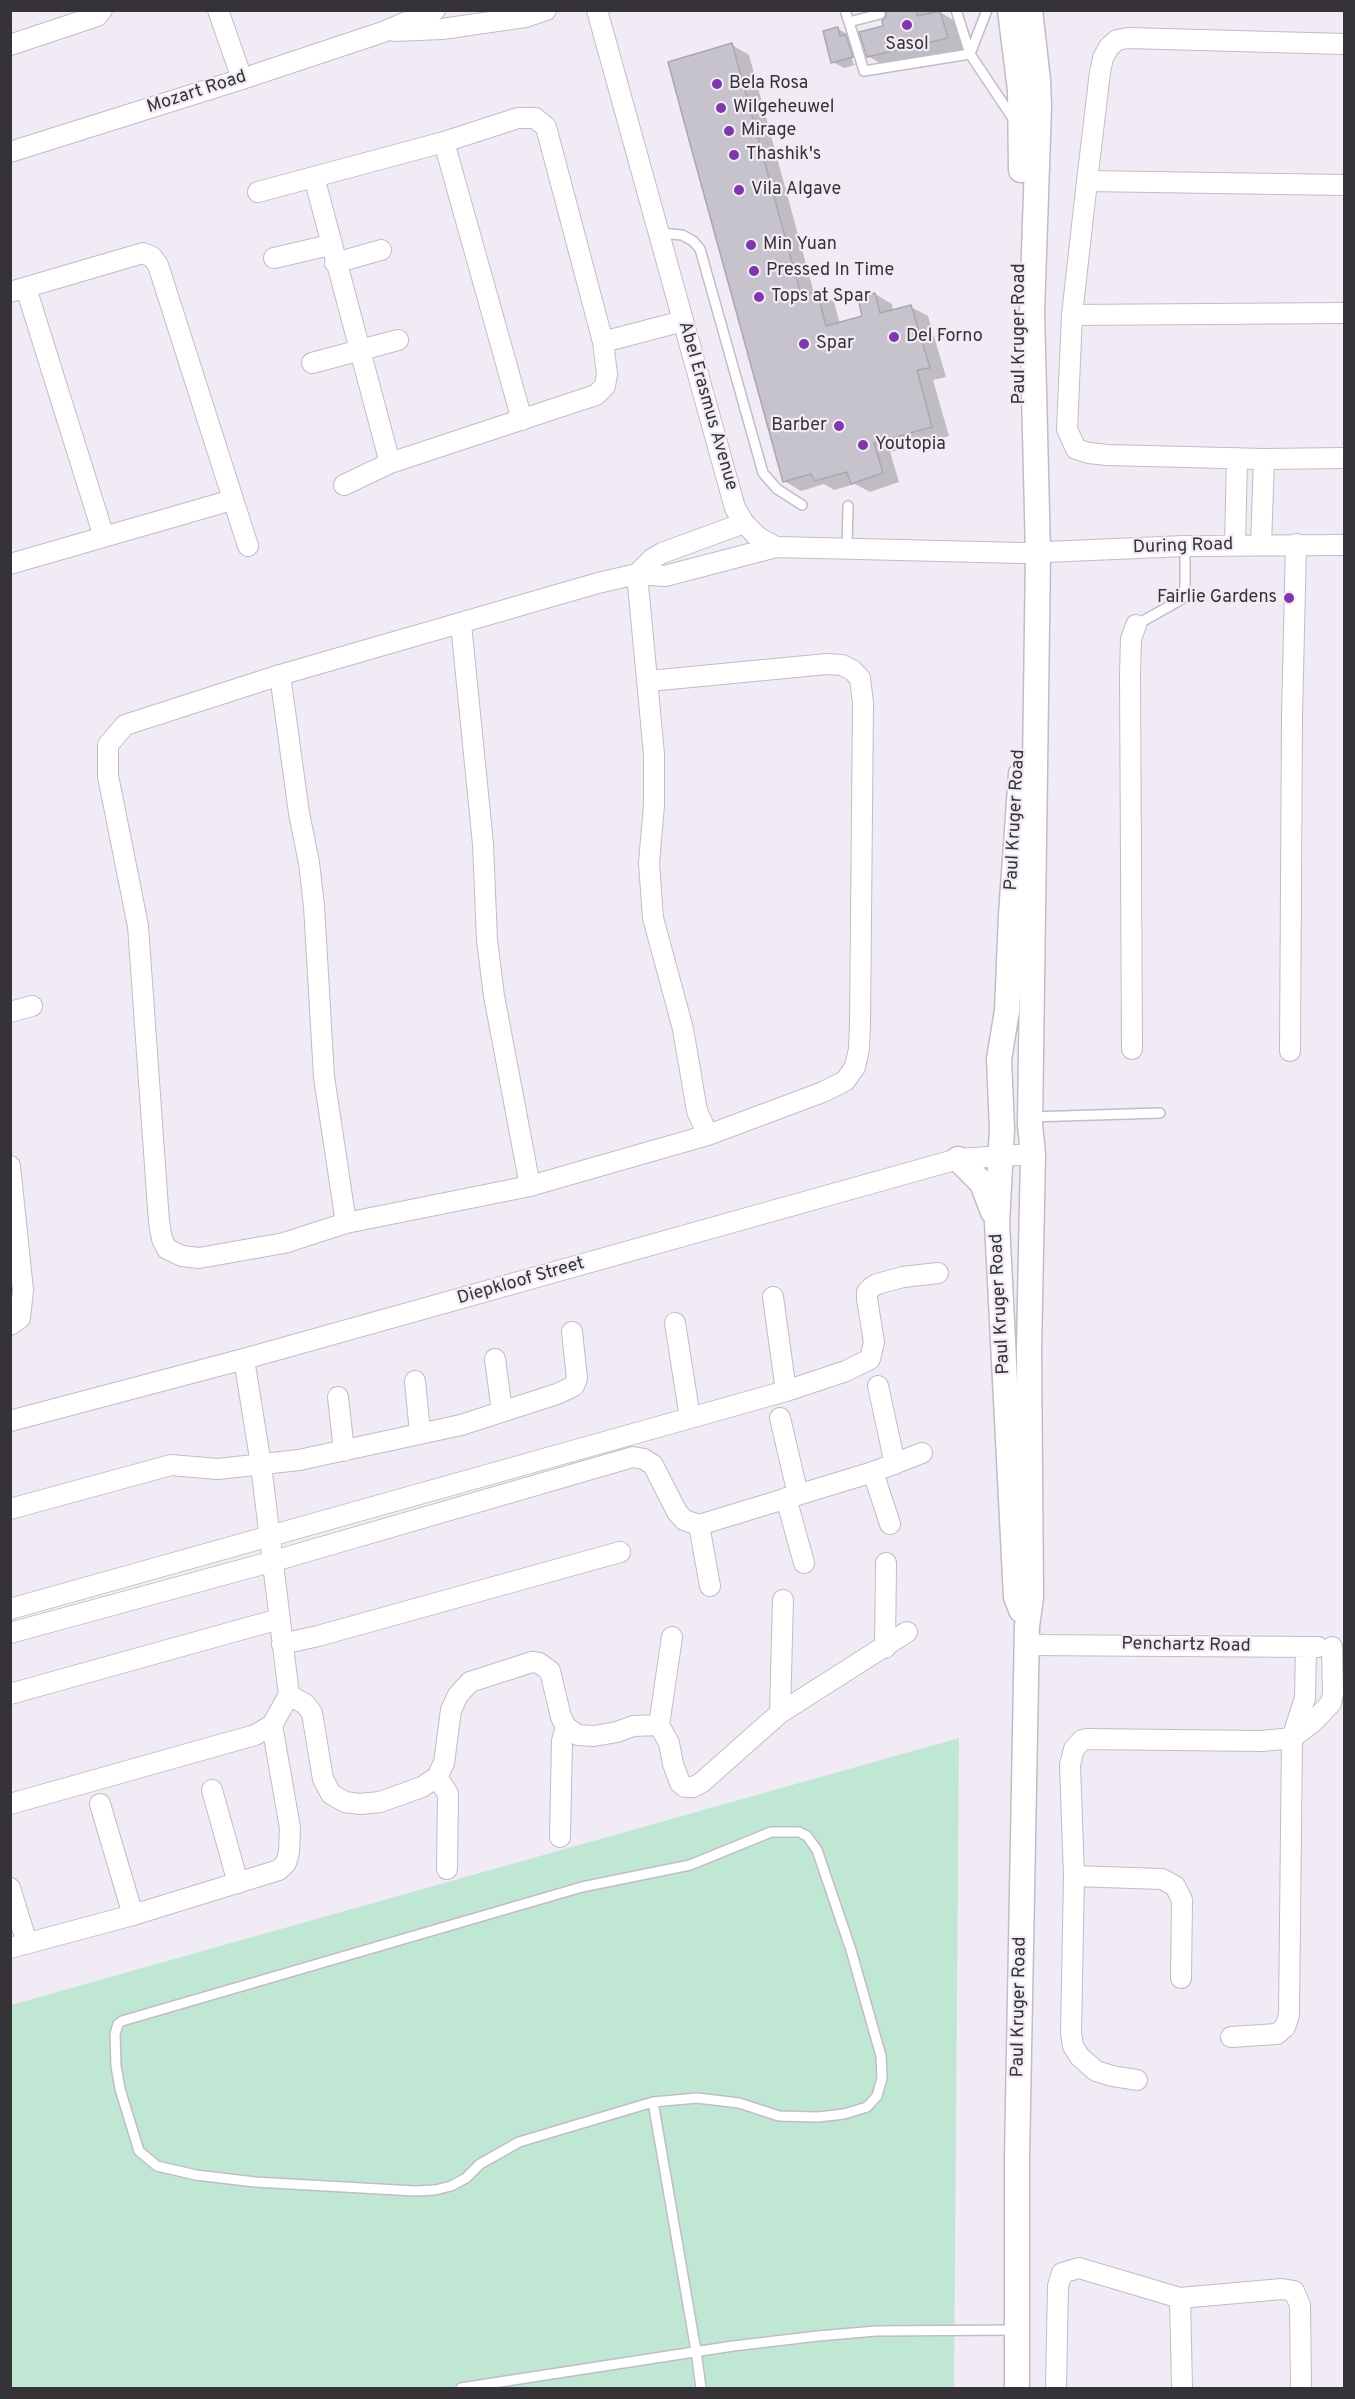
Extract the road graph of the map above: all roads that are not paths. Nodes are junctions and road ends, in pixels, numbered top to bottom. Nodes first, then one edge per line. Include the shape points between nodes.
1 (102, 10) edge
2 (218, 10) edge
3 (435, 10) edge
4 (546, 10) edge
5 (597, 10) edge
6 (845, 10) edge
7 (956, 10) edge
8 (987, 10) edge
9 (1010, 10) edge
10 (1030, 10) edge
11 (880, 14) dead end
12 (849, 22) junction
13 (383, 32) junction
14 (1344, 44) edge
15 (10, 45) edge
16 (970, 54) junction
17 (242, 79) junction
18 (1021, 130) junction
19 (444, 142) junction
20 (10, 152) edge
21 (314, 177) junction
22 (1087, 181) junction
23 (1344, 185) edge
24 (258, 192) dead end
25 (658, 233) junction
26 (381, 250) dead end
27 (333, 254) junction
28 (274, 258) dead end
29 (18, 290) edge
30 (1344, 313) edge
31 (1072, 315) junction
32 (683, 321) junction
33 (398, 340) dead end
34 (603, 342) junction
35 (358, 351) junction
36 (312, 363) dead end
37 (522, 420) junction
38 (1237, 458) junction
39 (1344, 458) edge
40 (1264, 459) junction
41 (390, 463) junction
42 (345, 485) dead end
43 (232, 500) junction
44 (802, 505) dead end
45 (848, 506) dead end
46 (744, 523) junction
47 (104, 537) junction
48 (1296, 544) junction
49 (1234, 545) junction
50 (1261, 545) junction
51 (1344, 545) edge
52 (248, 546) dead end
53 (1185, 546) junction
54 (776, 547) junction
55 (847, 549) junction
56 (1030, 554) junction
57 (10, 564) edge
58 (637, 574) junction
59 (461, 624) junction
60 (1136, 625) joint
61 (280, 675) junction
62 (649, 681) junction
63 (32, 1006) dead end
64 (10, 1012) edge
65 (1132, 1048) dead end
66 (1290, 1051) dead end
67 (1160, 1113) dead end
68 (1030, 1117) junction
69 (708, 1135) junction
70 (1033, 1154) junction
71 (999, 1155) junction
72 (958, 1159) junction
73 (10, 1166) edge
74 (530, 1186) junction
75 (346, 1223) junction
76 (997, 1223) junction
77 (938, 1272) dead end
78 (773, 1298) dead end
79 (675, 1323) dead end
80 (10, 1325) edge
81 (572, 1332) dead end
82 (244, 1359) junction
83 (495, 1359) dead end
84 (415, 1381) dead end
85 (878, 1386) dead end
86 (786, 1391) junction
87 (338, 1397) dead end
88 (502, 1411) junction
89 (690, 1418) junction
90 (780, 1418) dead end
91 (10, 1421) edge
92 (420, 1433) junction
93 (345, 1451) junction
94 (922, 1453) dead end
95 (895, 1464) junction
96 (261, 1465) junction
97 (873, 1472) junction
98 (792, 1496) junction
99 (10, 1509) edge
100 (890, 1524) dead end
101 (699, 1525) junction
102 (269, 1537) junction
103 (620, 1552) dead end
104 (274, 1561) junction
105 (804, 1563) dead end
106 (886, 1563) dead end
107 (710, 1586) dead end
108 (783, 1600) dead end
109 (10, 1609) edge
110 (279, 1619) junction
111 (907, 1632) dead end
112 (10, 1633) edge
113 (1027, 1635) junction
114 (672, 1637) dead end
115 (282, 1644) junction
116 (1305, 1647) junction
117 (1338, 1647) edge
118 (885, 1648) junction
119 (10, 1694) edge
120 (289, 1695) junction
121 (780, 1713) junction
122 (272, 1725) junction
123 (659, 1725) junction
124 (566, 1727) junction
125 (1292, 1738) junction
126 (437, 1777) junction
127 (212, 1790) dead end
128 (10, 1804) edge
129 (100, 1804) dead end
130 (560, 1837) dead end
131 (447, 1869) dead end
132 (1074, 1876) junction
133 (238, 1883) junction
134 (10, 1888) edge
135 (133, 1915) junction
136 (19, 1946) edge
137 (1181, 1978) dead end
138 (1231, 2037) dead end
139 (1137, 2080) dead end
140 (653, 2102) junction
141 (1180, 2298) junction
142 (1018, 2330) junction
143 (696, 2351) junction
144 (461, 2388) edge
145 (701, 2388) edge
146 (1017, 2388) edge
147 (1056, 2388) edge
148 (1182, 2388) edge
149 (1301, 2388) edge

1 - 15 street via 97,16
2 - 17 street
3 - 13 street, Mozart Road
4 - 13 street, Mozart Road via 442,29
5 - 25 street, Abel Erasmus Avenue
6 - 12 lane
7 - 16 lane
8 - 16 lane
9 - 18 street, Paul Kruger Road
10 - 56 street, Paul Kruger Road via 1039,107
11 - 12 lane
12 - 16 lane via 864,71
13 - 17 street, Mozart Road
14 - 22 street via 1117,40 1103,58
16 - 18 lane
17 - 20 street, Mozart Road
18 - 56 street, Paul Kruger Road via 1020,465
19 - 21 street
19 - 34 street via 518,118 535,118 546,127
19 - 37 street
21 - 24 street
21 - 27 street
22 - 23 street
22 - 31 street
25 - 32 street, Abel Erasmus Avenue
25 - 44 lane via 682,235 700,249 763,473 777,489
26 - 27 street
27 - 28 street
27 - 35 street
29 - 43 street via 143,253 152,257 158,265
29 - 47 street
30 - 31 street
31 - 38 street via 1067,429 1076,449 1107,455
32 - 34 street
32 - 46 street, Abel Erasmus Avenue via 735,508
33 - 35 street
34 - 37 street via 607,374 605,386 596,395
35 - 36 street
35 - 41 street
37 - 41 street
38 - 40 street
38 - 49 street
39 - 40 street
40 - 50 street
41 - 42 street
43 - 47 street
43 - 52 street
45 - 55 lane
46 - 54 street, Abel Erasmus Avenue
46 - 58 street via 662,552
47 - 57 street
48 - 50 street, During Road
48 - 51 street, During Road
48 - 66 street
49 - 50 street, During Road
49 - 53 street, During Road
53 - 56 street, During Road
53 - 60 lane via 1182,599
54 - 55 street
54 - 58 street via 665,576
55 - 56 street
56 - 68 street, Paul Kruger Road
56 - 71 street, Paul Kruger Road via 1007,1011 999,1059
58 - 59 street
58 - 62 street
59 - 61 street
59 - 74 street via 483,844 487,940
60 - 65 street via 1131,639 1130,674
61 - 75 street via 312,884 324,1077
61 - 75 street via 125,725 108,745 108,776 138,926 159,1222 167,1249 199,1258 284,1243
62 - 69 street via 654,754 649,863 653,918 683,1029 697,1111
62 - 69 street via 827,664 852,670 860,678 862,688 860,1024 855,1067 845,1081 824,1092
63 - 64 street
67 - 68 lane
68 - 70 street, Paul Kruger Road
69 - 74 street
70 - 71 street, Diepkloof Street
70 - 113 street, Paul Kruger Road via 1029,1349 1031,1597
71 - 72 street, Diepkloof Street
71 - 76 street, Paul Kruger Road
72 - 76 street via 981,1183
72 - 82 street, Diepkloof Street
73 - 80 street via 23,1290 20,1318
74 - 75 street
76 - 113 street, Paul Kruger Road via 1016,1597
77 - 86 street via 903,1277 871,1288 867,1292 874,1342 870,1359
78 - 86 street
79 - 89 street
81 - 88 street via 577,1378 574,1386
82 - 91 street, Diepkloof Street
82 - 96 street
83 - 88 street
84 - 92 street
85 - 95 street
86 - 89 street
87 - 93 street
88 - 92 street
89 - 102 street
90 - 98 street
92 - 93 street
93 - 96 street
94 - 95 street
95 - 97 street
96 - 99 street via 218,1469 171,1465
96 - 102 street
97 - 98 street
97 - 100 street
98 - 101 street
98 - 105 street
101 - 104 street via 684,1520 677,1512 652,1465 633,1457
101 - 107 street
102 - 104 street
102 - 109 street
103 - 115 street
104 - 110 street
104 - 112 street
106 - 118 street
108 - 121 street
110 - 115 street
110 - 119 street
111 - 118 street
113 - 116 street, Penchartz Road
113 - 142 street, Paul Kruger Road via 1017,2157
114 - 123 street
115 - 120 street
116 - 117 street, Penchartz Road
116 - 125 street via 1304,1707
117 - 125 street via 1331,1703
118 - 121 street
120 - 122 street
120 - 126 street via 312,1713 323,1779 331,1794 345,1802 380,1802 422,1787
121 - 123 street via 693,1786 680,1783 669,1743
122 - 128 street via 255,1735
122 - 133 street via 290,1828 290,1852 279,1870
123 - 124 street via 633,1726 594,1736 578,1735
124 - 126 street via 553,1678 539,1663 511,1667 470,1682 451,1710 444,1763
124 - 130 street via 562,1741
125 - 132 street via 1082,1740 1070,1756
125 - 138 street via 1288,2022 1277,2034
126 - 131 street via 448,1794
127 - 133 street
129 - 135 street
132 - 137 street via 1162,1879 1175,1886 1182,1900
132 - 139 street via 1073,2046 1096,2071
133 - 135 street
134 - 136 street
135 - 136 street
140 - 140 lane via 519,2142 480,2164 466,2178 435,2190 266,2183 158,2166 139,2151 120,2090 114,2052 118,2024 128,2019 582,1887 690,1864 771,1832 799,1832 807,1836 817,1850 881,2056 882,2078 877,2097 867,2107 818,2117 779,2116 739,2103 697,2098
140 - 143 lane
141 - 147 street via 1079,2268 1062,2272 1055,2314
141 - 148 street
141 - 149 street via 1294,2291 1300,2305
142 - 143 lane via 876,2331
142 - 146 street, Paul Kruger Road
143 - 144 lane
143 - 145 lane

